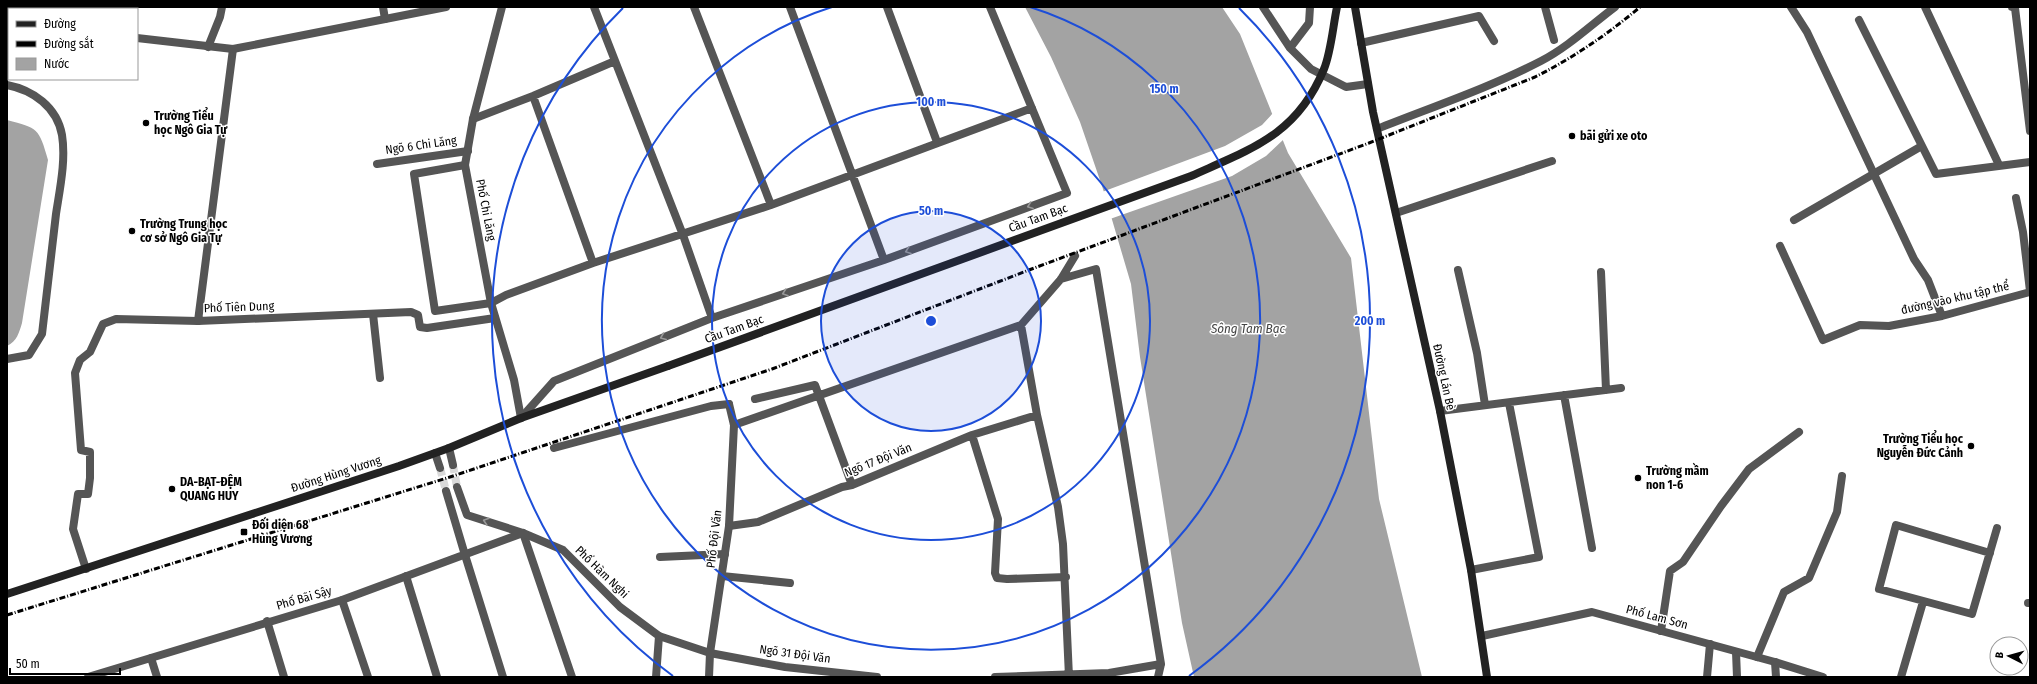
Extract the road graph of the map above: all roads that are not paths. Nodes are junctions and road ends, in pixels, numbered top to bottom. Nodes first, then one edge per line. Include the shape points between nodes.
1 (222, 7) edge
2 (383, 7) edge
3 (446, 7) edge
4 (502, 7) edge
5 (594, 7) edge
6 (694, 7) edge
7 (790, 7) edge
8 (887, 7) edge
9 (990, 7) edge
10 (1263, 7) edge
11 (1310, 7) edge
12 (1337, 7) edge
13 (1356, 7) edge
14 (1545, 7) edge
15 (1615, 7) edge
16 (1791, 7) edge
17 (1925, 7) edge
18 (2012, 7) edge
19 (385, 19) junction
20 (1859, 20) dead end
21 (138, 38) edge
22 (1554, 40) dead end
23 (1494, 41) dead end
24 (1361, 43) junction
25 (208, 47) junction
26 (1290, 48) junction
27 (232, 49) junction
28 (615, 61) junction
29 (1368, 84) junction
30 (7, 85) edge
31 (533, 96) junction
32 (1032, 108) junction
33 (473, 119) junction
34 (1377, 129) junction
35 (2030, 132) edge
36 (937, 142) junction
37 (1920, 147) junction
38 (468, 151) junction
39 (1552, 161) dead end
40 (2030, 162) edge
41 (377, 164) dead end
42 (465, 165) junction
43 (1999, 165) junction
44 (1874, 172) junction
45 (854, 175) junction
46 (2016, 198) dead end
47 (771, 205) junction
48 (1396, 213) junction
49 (1794, 220) dead end
50 (683, 235) junction
51 (1780, 246) dead end
52 (1075, 256) dead end
53 (884, 260) junction
54 (593, 263) junction
55 (1458, 270) dead end
56 (1601, 272) dead end
57 (1062, 279) junction
58 (2030, 291) edge
59 (492, 302) junction
60 (373, 314) junction
61 (1942, 316) junction
62 (495, 318) junction
63 (712, 318) junction
64 (198, 321) junction
65 (1021, 325) junction
66 (7, 359) edge
67 (668, 366) joint
68 (380, 378) dead end
69 (1621, 388) dead end
70 (1606, 390) junction
71 (1564, 395) junction
72 (819, 396) junction
73 (755, 399) dead end
74 (1509, 403) junction
75 (1485, 405) junction
76 (1440, 411) junction
77 (1037, 415) junction
78 (521, 418) junction
79 (734, 425) junction
80 (1799, 432) dead end
81 (972, 434) junction
82 (449, 448) junction
83 (554, 448) dead end
84 (435, 453) junction
85 (453, 465) tunnel mouth
86 (440, 468) tunnel mouth
87 (1842, 476) dead end
88 (852, 485) junction
89 (458, 487) tunnel mouth
90 (446, 490) tunnel mouth
91 (729, 526) junction
92 (1997, 528) dead end
93 (523, 533) junction
94 (1592, 548) dead end
95 (1990, 553) junction
96 (725, 554) junction
97 (465, 555) junction
98 (660, 557) dead end
99 (86, 568) junction
100 (1471, 570) junction
101 (406, 576) junction
102 (722, 576) junction
103 (1066, 577) junction
104 (790, 583) dead end
105 (7, 594) edge
106 (342, 600) junction
107 (1923, 602) junction
108 (267, 621) junction
109 (1661, 631) junction
110 (659, 636) junction
111 (1482, 636) junction
112 (1710, 644) junction
113 (1736, 652) junction
114 (710, 653) junction
115 (1757, 657) junction
116 (151, 658) junction
117 (1775, 662) junction
118 (1161, 664) junction
119 (1069, 675) edge
120 (91, 677) edge
121 (157, 677) edge
122 (284, 677) edge
123 (368, 677) edge
124 (437, 677) edge
125 (503, 677) edge
126 (572, 677) edge
127 (656, 677) edge
128 (709, 677) edge
129 (877, 677) edge
130 (995, 677) edge
131 (1158, 677) edge
132 (1487, 677) edge
133 (1706, 677) edge
134 (1737, 677) edge
135 (1776, 677) edge
136 (1823, 677) edge
137 (1901, 677) edge

1 - 25 street
2 - 19 street
3 - 19 street
4 - 33 street, Phố Chi Lăng
5 - 28 street
6 - 47 street
7 - 45 street
8 - 36 street
9 - 32 street
10 - 26 street
11 - 26 street via 1309,23
12 - 67 main road, Cầu Tam Bạc, bridge via 1325,68 1312,95 1286,126 1258,146 1191,176
13 - 24 main road, Đường Lán Bè
14 - 22 street
15 - 34 street via 1542,60
16 - 44 street via 1807,32
17 - 43 street
18 - 35 street via 2015,8
19 - 27 street
20 - 37 street
21 - 25 street
23 - 24 street via 1479,16
24 - 29 main road, Đường Lán Bè
25 - 27 street
26 - 29 street via 1312,69 1346,87
27 - 64 street, Phố Tiên Dung
28 - 31 street
28 - 50 street
29 - 34 main road, Đường Lán Bè
30 - 66 street via 19,88 44,101 53,113 62,134 62,164 42,334 29,355
31 - 33 street
31 - 54 street
32 - 36 street
32 -> 53 street via 1067,192
33 - 38 street, Phố Chi Lăng
34 - 48 main road, Đường Lán Bè
36 - 45 street
37 - 43 street via 1936,174
37 - 44 street
38 - 41 street, Ngõ 6 Chi Lăng
38 - 42 street, Phố Chi Lăng
39 - 48 street
40 - 43 street
42 - 59 street, Phố Chi Lăng
42 - 59 street via 414,174 435,311
44 - 49 street
44 - 61 street via 1914,259 1928,280
45 - 47 street
45 - 53 street
46 - 58 street
47 - 50 street
48 - 76 main road, Đường Lán Bè
50 - 54 street
50 - 63 street
51 - 61 street, đường vào khu tập thể via 1823,340 1860,326 1889,326
52 - 57 street
53 -> 63 street
54 - 59 street
55 - 75 street via 1477,353
56 - 70 street
57 - 65 street
57 - 118 street via 1096,269
58 - 61 street, đường vào khu tập thể
59 - 62 street, Phố Chi Lăng
60 - 62 street, Phố Tiên Dung via 411,312 418,315 420,327 427,328
60 - 64 street, Phố Tiên Dung
60 - 68 street
62 - 78 street, Phố Chi Lăng via 514,380
63 -> 78 street via 554,381
64 - 99 street via 116,319 103,324 90,352 80,360 75,373 80,450 90,452 90,478 88,494 78,494 73,529
65 - 72 street
65 - 77 street
67 - 78 main road, Đường Hùng Vương
69 - 70 street
70 - 71 street
71 - 74 street
71 - 94 street
72 - 73 street via 815,384
72 - 79 street
72 - 88 street
74 - 75 street
74 - 100 street via 1539,556
75 - 76 street
76 - 100 main road, Đường Lán Bè
77 - 81 street, Ngõ 17 Đội Văn
77 - 103 street via 1058,507
78 - 82 main road, Đường Hùng Vương
79 - 83 street, Phố Đội Văn via 729,404 710,406
79 - 91 street, Phố Đội Văn
80 - 109 street via 1749,469 1683,562 1670,571
81 - 88 street, Ngõ 17 Đội Văn
81 - 103 street via 998,519 995,573 997,578
82 - 84 main road, Đường Hùng Vương
82 - 85 street
84 - 86 street
84 - 99 main road, Đường Hùng Vương
87 - 115 street via 1837,512 1809,578 1784,592
88 - 91 street, Ngõ 17 Đội Văn via 758,522
93 -> 89 street, Phố Hàm Nghi via 467,515
90 - 97 street
91 - 96 street, Phố Đội Văn
92 - 95 street
93 - 97 street, Phố Bãi Sậy
93 - 110 street, Phố Hàm Nghi via 563,550 620,607
93 - 126 street
95 - 107 street via 1972,614
95 - 107 street via 1896,525 1879,589
96 - 98 street
96 - 102 street, Phố Đội Văn
97 - 101 street, Phố Bãi Sậy
97 - 125 street
99 - 105 main road, Đường Hùng Vương
100 - 111 main road, Đường Lán Bè
101 - 106 street, Phố Bãi Sậy
101 - 124 street
102 - 104 street
102 - 114 street, Phố Đội Văn
103 - 119 street
106 - 108 street, Phố Bãi Sậy
106 - 123 street
107 - 137 street
108 - 116 street, Phố Bãi Sậy
108 - 122 street
109 - 111 street, Phố Lam Sơn via 1592,612
109 - 112 street, Phố Lam Sơn
110 - 114 street, Phố Hàm Nghi
110 - 127 street
111 - 132 main road, Đường Lán Bè
112 - 113 street, Phố Lam Sơn
112 - 133 street
113 - 115 street, Phố Lam Sơn
113 - 134 street
114 - 128 street, Phố Đội Văn
114 - 129 street, Ngõ 31 Đội Văn via 785,666
115 - 117 street, Phố Lam Sơn
116 - 120 street, Phố Bãi Sậy
116 - 121 street
117 - 135 street
117 - 136 street, Phố Lam Sơn
118 - 119 street via 1109,673
118 - 131 street
119 - 130 street

